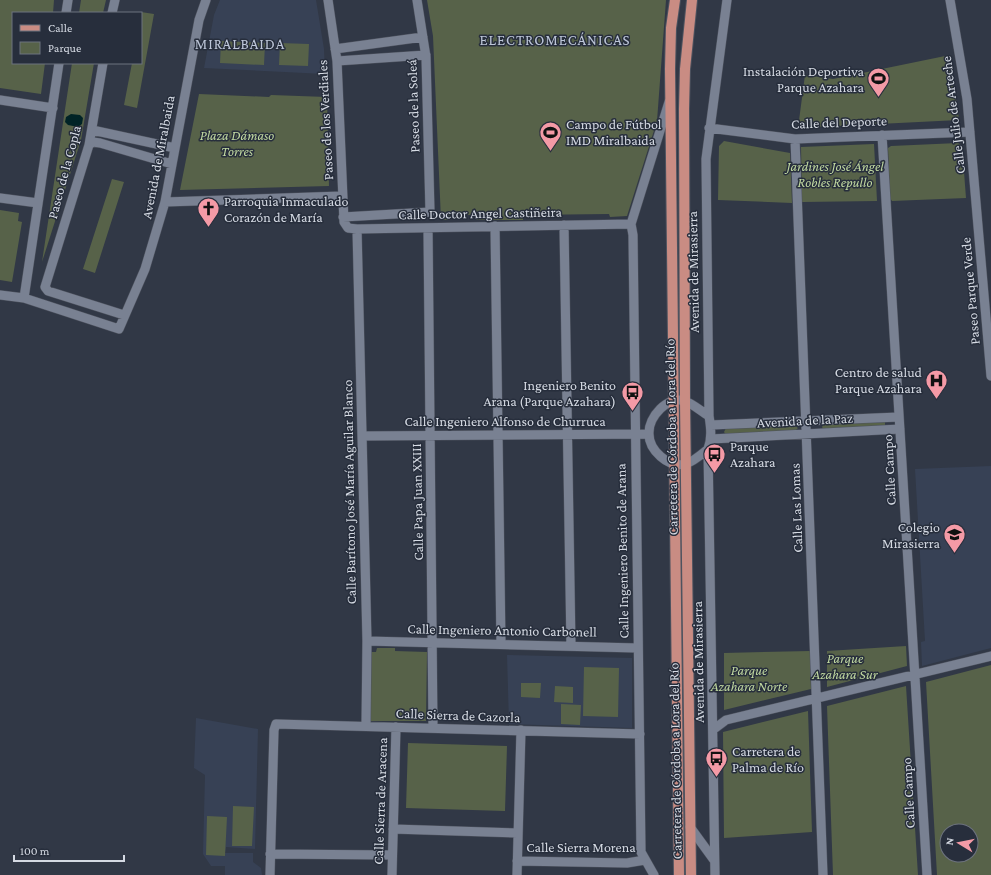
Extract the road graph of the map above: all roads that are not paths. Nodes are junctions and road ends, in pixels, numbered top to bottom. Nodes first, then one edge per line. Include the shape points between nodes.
1 (68, 0) edge
2 (115, 0) edge
3 (206, 0) edge
4 (328, 0) edge
5 (417, 0) edge
6 (675, 0) edge
7 (692, 0) edge
8 (727, 0) edge
9 (950, 0) edge
10 (66, 12) edge
11 (112, 12) edge
12 (423, 36) junction
13 (335, 49) junction
14 (426, 55) junction
15 (337, 61) junction
16 (59, 64) edge
17 (103, 64) edge
18 (670, 98) junction
19 (0, 100) edge
20 (53, 108) junction
21 (709, 128) junction
22 (92, 130) junction
23 (102, 132) junction
24 (970, 132) junction
25 (882, 135) junction
26 (795, 140) junction
27 (100, 143) junction
28 (89, 145) junction
29 (175, 148) junction
30 (172, 164) junction
31 (342, 196) junction
32 (0, 198) edge
33 (165, 202) junction
34 (38, 203) junction
35 (977, 204) joint
36 (343, 217) junction
37 (631, 224) junction
38 (564, 225) junction
39 (495, 226) junction
40 (428, 228) junction
41 (357, 229) junction
42 (0, 295) edge
43 (24, 298) junction
44 (124, 314) junction
45 (991, 376) edge
46 (673, 401) junction
47 (685, 401) junction
48 (900, 416) junction
49 (710, 421) junction
50 (807, 421) junction
51 (900, 428) junction
52 (567, 434) junction
53 (635, 434) junction
54 (649, 434) junction
55 (807, 434) junction
56 (430, 435) junction
57 (499, 435) junction
58 (362, 436) junction
59 (711, 439) junction
60 (708, 449) junction
61 (673, 464) junction
62 (685, 464) junction
63 (367, 641) junction
64 (432, 642) junction
65 (501, 644) junction
66 (571, 646) junction
67 (637, 648) junction
68 (991, 656) edge
69 (915, 674) junction
70 (817, 698) junction
71 (714, 712) junction
72 (726, 720) junction
73 (366, 726) junction
74 (396, 727) junction
75 (433, 728) junction
76 (714, 729) junction
77 (521, 730) junction
78 (640, 734) junction
79 (690, 827) junction
80 (393, 829) junction
81 (518, 833) junction
82 (270, 854) junction
83 (392, 855) junction
84 (645, 860) junction
85 (714, 860) junction
86 (517, 861) junction
87 (270, 875) edge
88 (392, 875) edge
89 (517, 875) edge
90 (654, 875) edge
91 (679, 875) edge
92 (691, 875) edge
93 (715, 875) edge
94 (823, 875) edge
95 (927, 875) edge

1 - 10 street
2 - 11 street
3 - 29 street, Avenida de Miralbaida via 199,20
4 - 13 street, Paseo de los Verdiales
5 - 12 street, Paseo de la Soleá
6 - 18 main road, Carretera de Córdoba a Lora del Río via 671,28
7 - 47 main road, Carretera de Córdoba a Lora del Río via 684,103
8 - 21 street, Avenida de Mirasierra
9 - 24 street, Calle Julio de Arteche via 964,78
12 - 13 street
12 - 14 street, Paseo de la Soleá
13 - 15 street, Paseo de los Verdiales
14 - 15 street
14 - 36 street, Paseo de la Soleá via 430,212
15 - 31 street, Paseo de los Verdiales
16 - 20 street
17 - 22 street, Paseo de la Copla
18 - 37 street
18 - 46 main road, Carretera de Córdoba a Lora del Río
19 - 20 street
20 - 34 street
21 - 26 street, Calle del Deporte
21 - 49 street, Avenida de Mirasierra via 706,196
22 - 23 street
22 - 28 street, Paseo de la Copla
23 - 27 street via 96,136
23 - 29 street
24 - 25 street, Calle del Deporte
24 - 35 street, Calle Julio de Arteche
25 - 26 street, Calle del Deporte
25 - 48 street, Calle Campo
26 - 50 street, Calle Las Lomas
27 - 28 street via 93,142
27 - 30 street
28 - 44 street, Paseo de la Copla via 45,287 48,291
29 - 30 street, Avenida de Miralbaida
30 - 33 street, Avenida de Miralbaida
31 - 33 street
31 - 36 street, Paseo de los Verdiales
32 - 34 street
33 - 44 street, Avenida de Miralbaida via 145,269
34 - 43 street
35 - 45 street, Paseo Parque Verde
36 - 41 street via 348,228
37 - 38 street, Calle Doctor Angel Castiñeira
37 - 53 street, Calle Ingeniero Benito de Arana
38 - 39 street, Calle Doctor Angel Castiñeira
38 - 52 street
39 - 40 street, Calle Doctor Angel Castiñeira
39 - 57 street
40 - 41 street, Calle Doctor Angel Castiñeira
40 - 56 street, Calle Papa Juan XXIII
41 - 58 street, Calle Barítono José María Aguilar Blanco
42 - 43 street
43 - 44 street, Avenida de Miralbaida via 119,329
46 - 47 street
46 - 54 street via 661,407 651,422
46 - 61 main road, Carretera de Córdoba a Lora del Río
47 - 49 street
47 - 62 main road, Carretera de Córdoba a Lora del Río
48 - 50 street, Avenida de la Paz
48 - 51 street, Calle Campo
49 - 50 street, Avenida de la Paz
49 - 59 street, Avenida de Mirasierra
50 - 55 street, Calle Las Lomas
51 - 55 street, Avenida de la Paz
51 - 69 street, Calle Campo
52 - 53 street, Calle Ingeniero Alfonso de Churruca
52 - 57 street, Calle Ingeniero Alfonso de Churruca
52 - 66 street
53 - 54 street, Calle Ingeniero Alfonso de Churruca
53 - 67 street, Calle Ingeniero Benito de Arana
54 - 61 street via 652,446 662,458
55 - 59 street, Avenida de la Paz
55 - 70 street, Calle Las Lomas
56 - 57 street, Calle Ingeniero Alfonso de Churruca
56 - 58 street, Calle Ingeniero Alfonso de Churruca
56 - 64 street, Calle Papa Juan XXIII
57 - 65 street
58 - 63 street, Calle Barítono José María Aguilar Blanco
59 - 60 street, Avenida de Mirasierra
60 - 62 street
60 - 71 street, Avenida de Mirasierra
61 - 62 street
61 - 91 main road, Carretera de Córdoba a Lora del Río
62 - 79 main road, Carretera de Córdoba a Lora del Río
63 - 64 street, Calle Ingeniero Antonio Carbonell
63 - 73 street, Calle Barítono José María Aguilar Blanco
64 - 65 street, Calle Ingeniero Antonio Carbonell
64 - 75 street, Calle Papa Juan XXIII
65 - 66 street, Calle Ingeniero Antonio Carbonell
66 - 67 street, Calle Ingeniero Antonio Carbonell
67 - 78 street, Calle Ingeniero Benito de Arana
68 - 69 street
69 - 70 street
69 - 95 street, Calle Campo
70 - 72 street
70 - 94 street, Calle Las Lomas
71 - 72 street
71 - 76 street, Avenida de Mirasierra
72 - 76 street
73 - 74 street, Calle Sierra de Cazorla
73 - 82 street, Calle Sierra de Cazorla via 276,724
74 - 75 street, Calle Sierra de Cazorla
74 - 80 street, Calle Sierra de Aracena
75 - 77 street, Calle Sierra de Cazorla
76 - 85 street, Avenida de Mirasierra
77 - 78 street, Calle Sierra de Cazorla
77 - 81 street
78 - 84 street, Calle Ingeniero Benito de Arana via 641,852
79 - 85 street
79 - 92 main road, Carretera de Córdoba a Lora del Río
80 - 81 street, Calle Sierra Morena
80 - 83 street, Calle Sierra de Aracena
81 - 86 street
82 - 83 street
82 - 87 street
83 - 88 street, Calle Sierra de Aracena
84 - 86 street, Calle Sierra Morena via 627,863
84 - 90 street, Calle Ingeniero Benito de Arana
85 - 93 street, Avenida de Mirasierra
86 - 89 street

